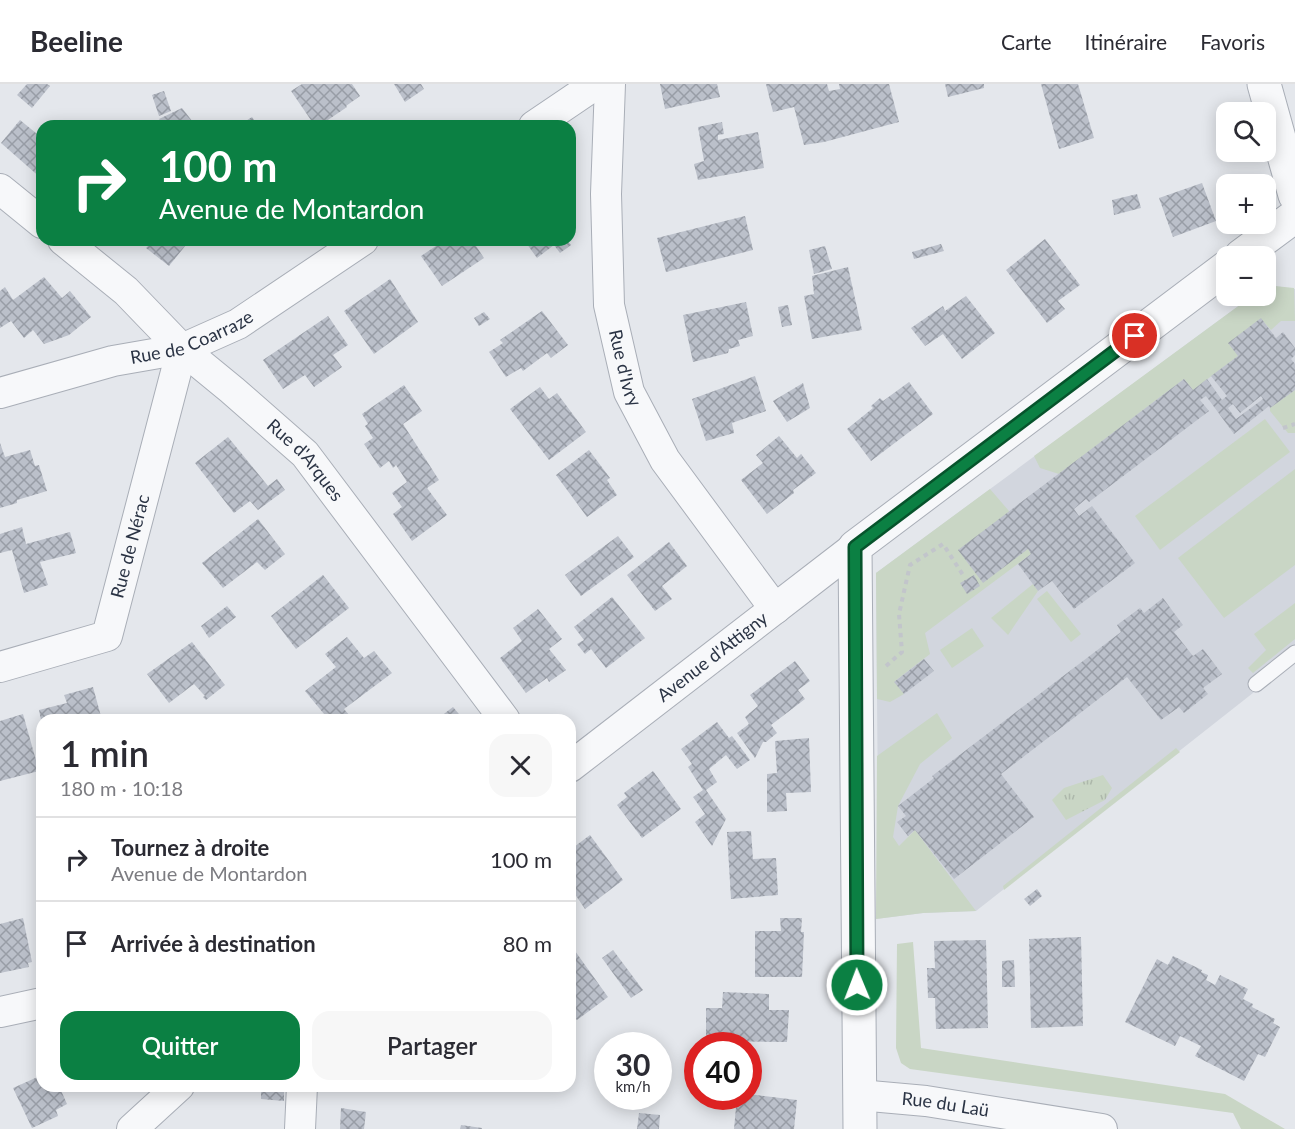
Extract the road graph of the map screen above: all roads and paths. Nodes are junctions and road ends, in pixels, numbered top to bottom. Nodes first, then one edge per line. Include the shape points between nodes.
1 (596, 84) edge
2 (610, 84) edge
3 (1268, 94) edge
4 (543, 120) edge
5 (1295, 127) edge
6 (0, 189) edge
7 (1295, 195) edge
8 (1295, 216) edge
9 (36, 218) edge
10 (70, 246) edge
11 (354, 246) edge
12 (1254, 246) edge
13 (1216, 275) edge
14 (182, 349) junction
15 (0, 393) edge
16 (1295, 424) edge
17 (1283, 428) dead end
18 (855, 547) junction
19 (963, 575) dead end
20 (775, 609) junction
21 (1295, 653) edge
22 (0, 667) edge
23 (884, 668) dead end
24 (1256, 684) dead end
25 (500, 714) edge
26 (576, 762) edge
27 (36, 1004) edge
28 (0, 1012) edge
29 (172, 1092) edge
30 (302, 1092) edge
31 (859, 1095) junction
32 (132, 1129) edge
33 (300, 1129) edge
34 (860, 1129) edge
35 (1102, 1129) edge

1 - 4 street
2 - 20 street, Rue d'Ivry via 606,194 609,305 629,392 665,460
3 - 5 street
3 - 7 street
6 - 9 street
8 - 12 street
10 - 14 street, Rue d'Arques via 126,291
11 - 14 street, Rue de Coarraze via 237,324
13 - 18 street
14 - 15 street, Rue de Coarraze via 113,361
14 - 22 street, Rue de Nérac via 107,636
14 - 25 street, Rue d'Arques via 304,454
16 - 17 path
18 - 20 street, Avenue d'Attigny
18 - 31 street
19 - 23 path via 943,544 910,565 899,614 902,652
20 - 26 street, Avenue d'Attigny
21 - 24 lane
27 - 28 street
29 - 32 street
30 - 33 street
31 - 34 street
31 - 35 street, Rue du Laü via 926,1101

